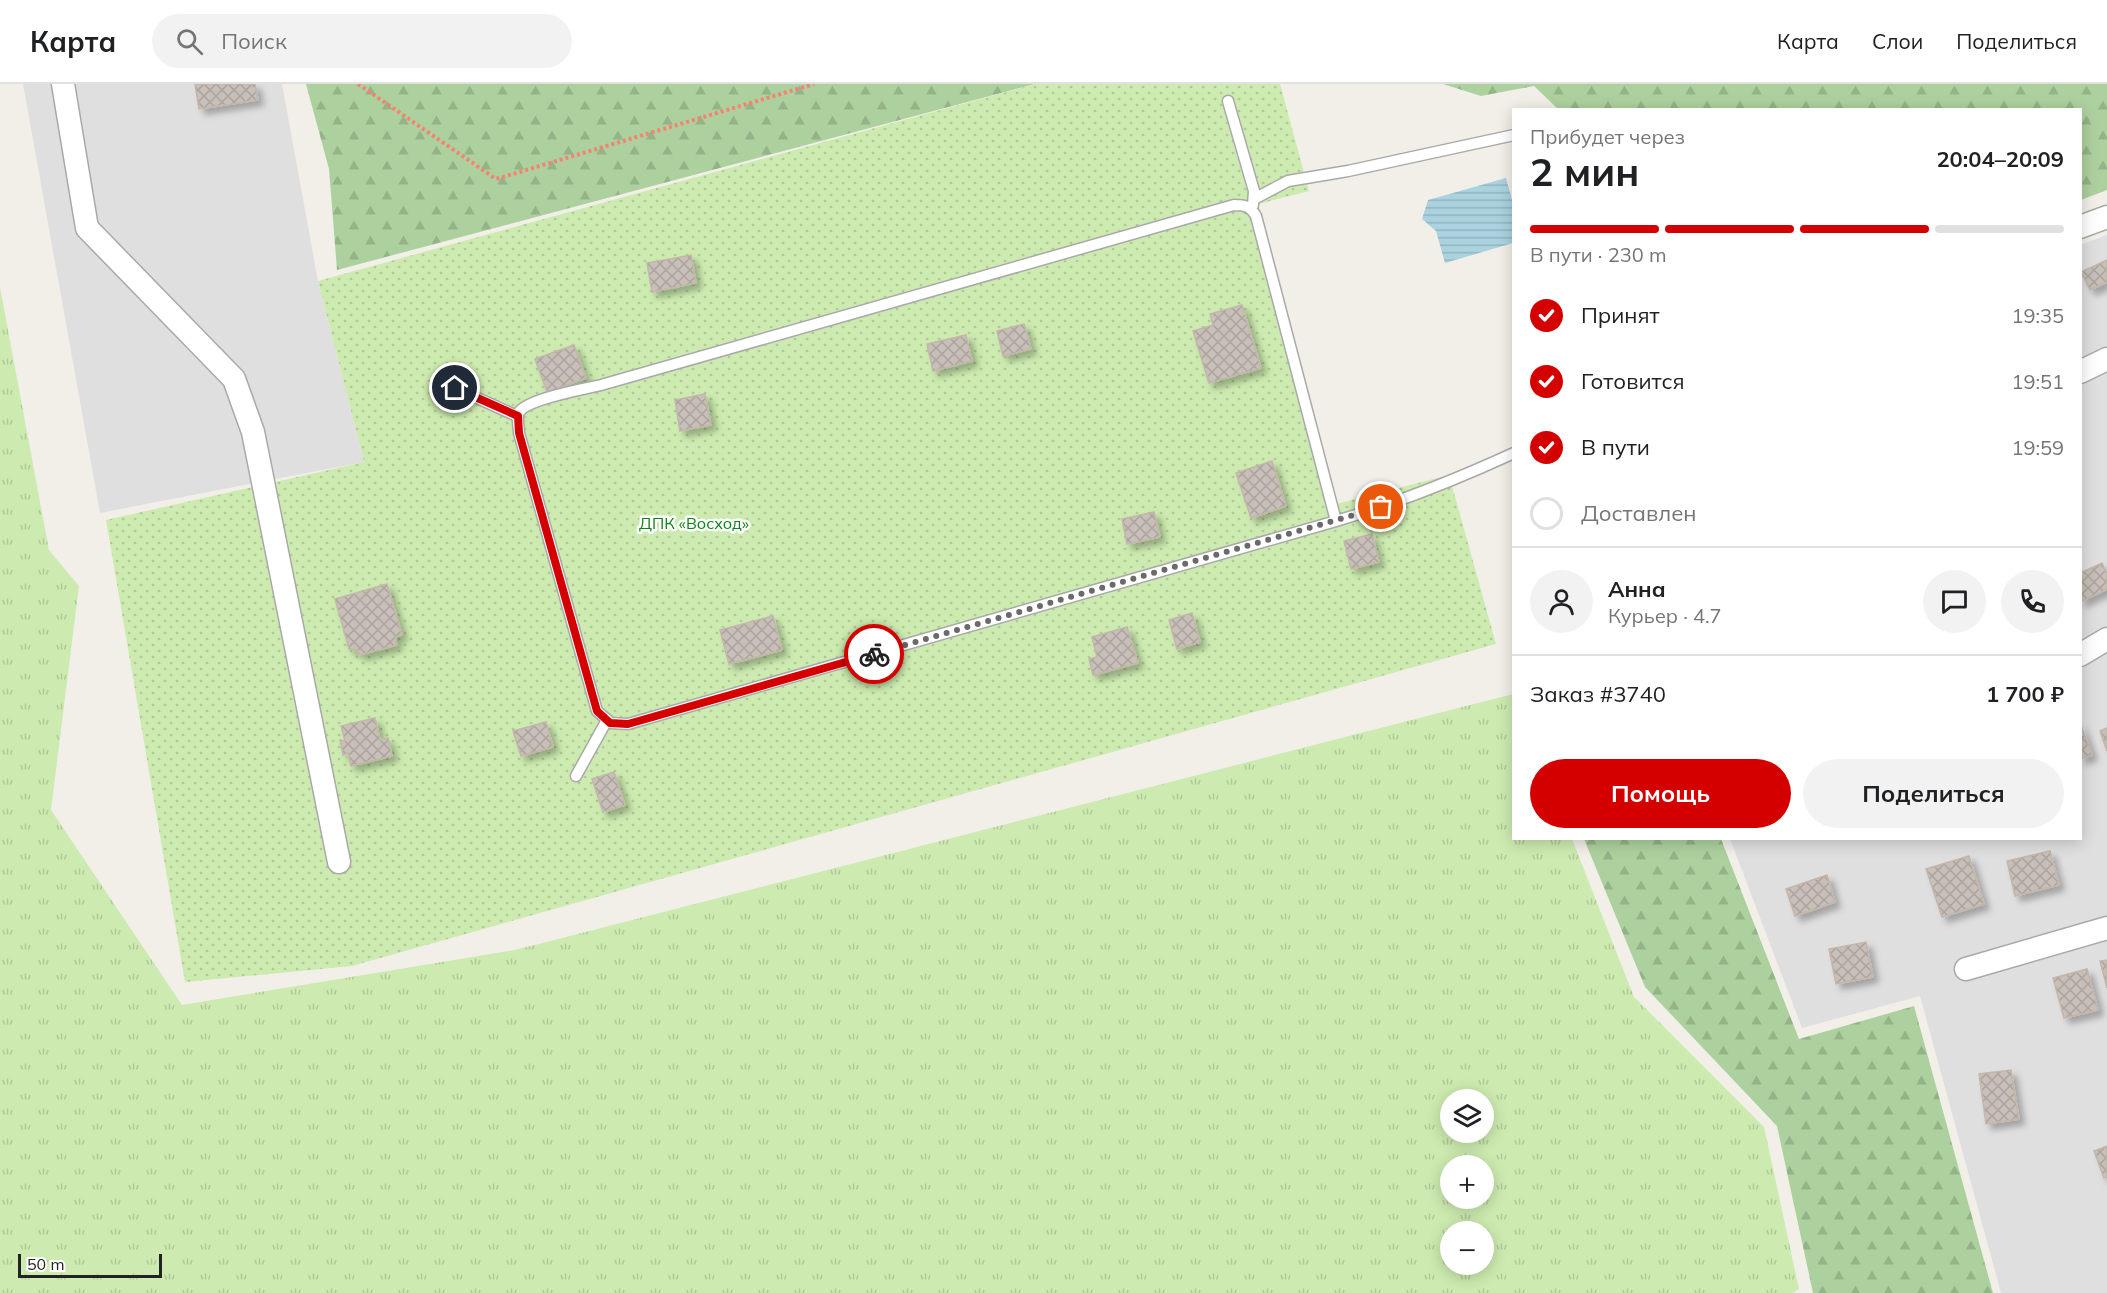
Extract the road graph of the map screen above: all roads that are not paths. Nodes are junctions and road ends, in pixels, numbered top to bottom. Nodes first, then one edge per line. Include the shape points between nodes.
1 (63, 84) edge
2 (1228, 101) dead end
3 (1512, 135) edge
4 (1253, 204) junction
5 (2107, 217) edge
6 (2082, 226) edge
7 (2107, 359) edge
8 (2082, 371) edge
9 (455, 388) dead end
10 (518, 416) junction
11 (1512, 454) edge
12 (1336, 521) junction
13 (2107, 639) edge
14 (2082, 654) edge
15 (607, 720) junction
16 (576, 776) dead end
17 (339, 862) dead end
18 (2107, 928) edge
19 (1966, 969) dead end

1 - 17 street via 87,228 234,379 249,422
2 - 4 lane
3 - 4 lane via 1288,181
4 - 10 lane via 1234,205 536,401 522,408
4 - 12 lane
5 - 6 street
7 - 8 street
9 - 10 lane
10 - 15 lane via 519,433 597,711
11 - 12 lane via 1418,495
12 - 15 lane via 628,724
13 - 14 street
15 - 16 lane
18 - 19 street

